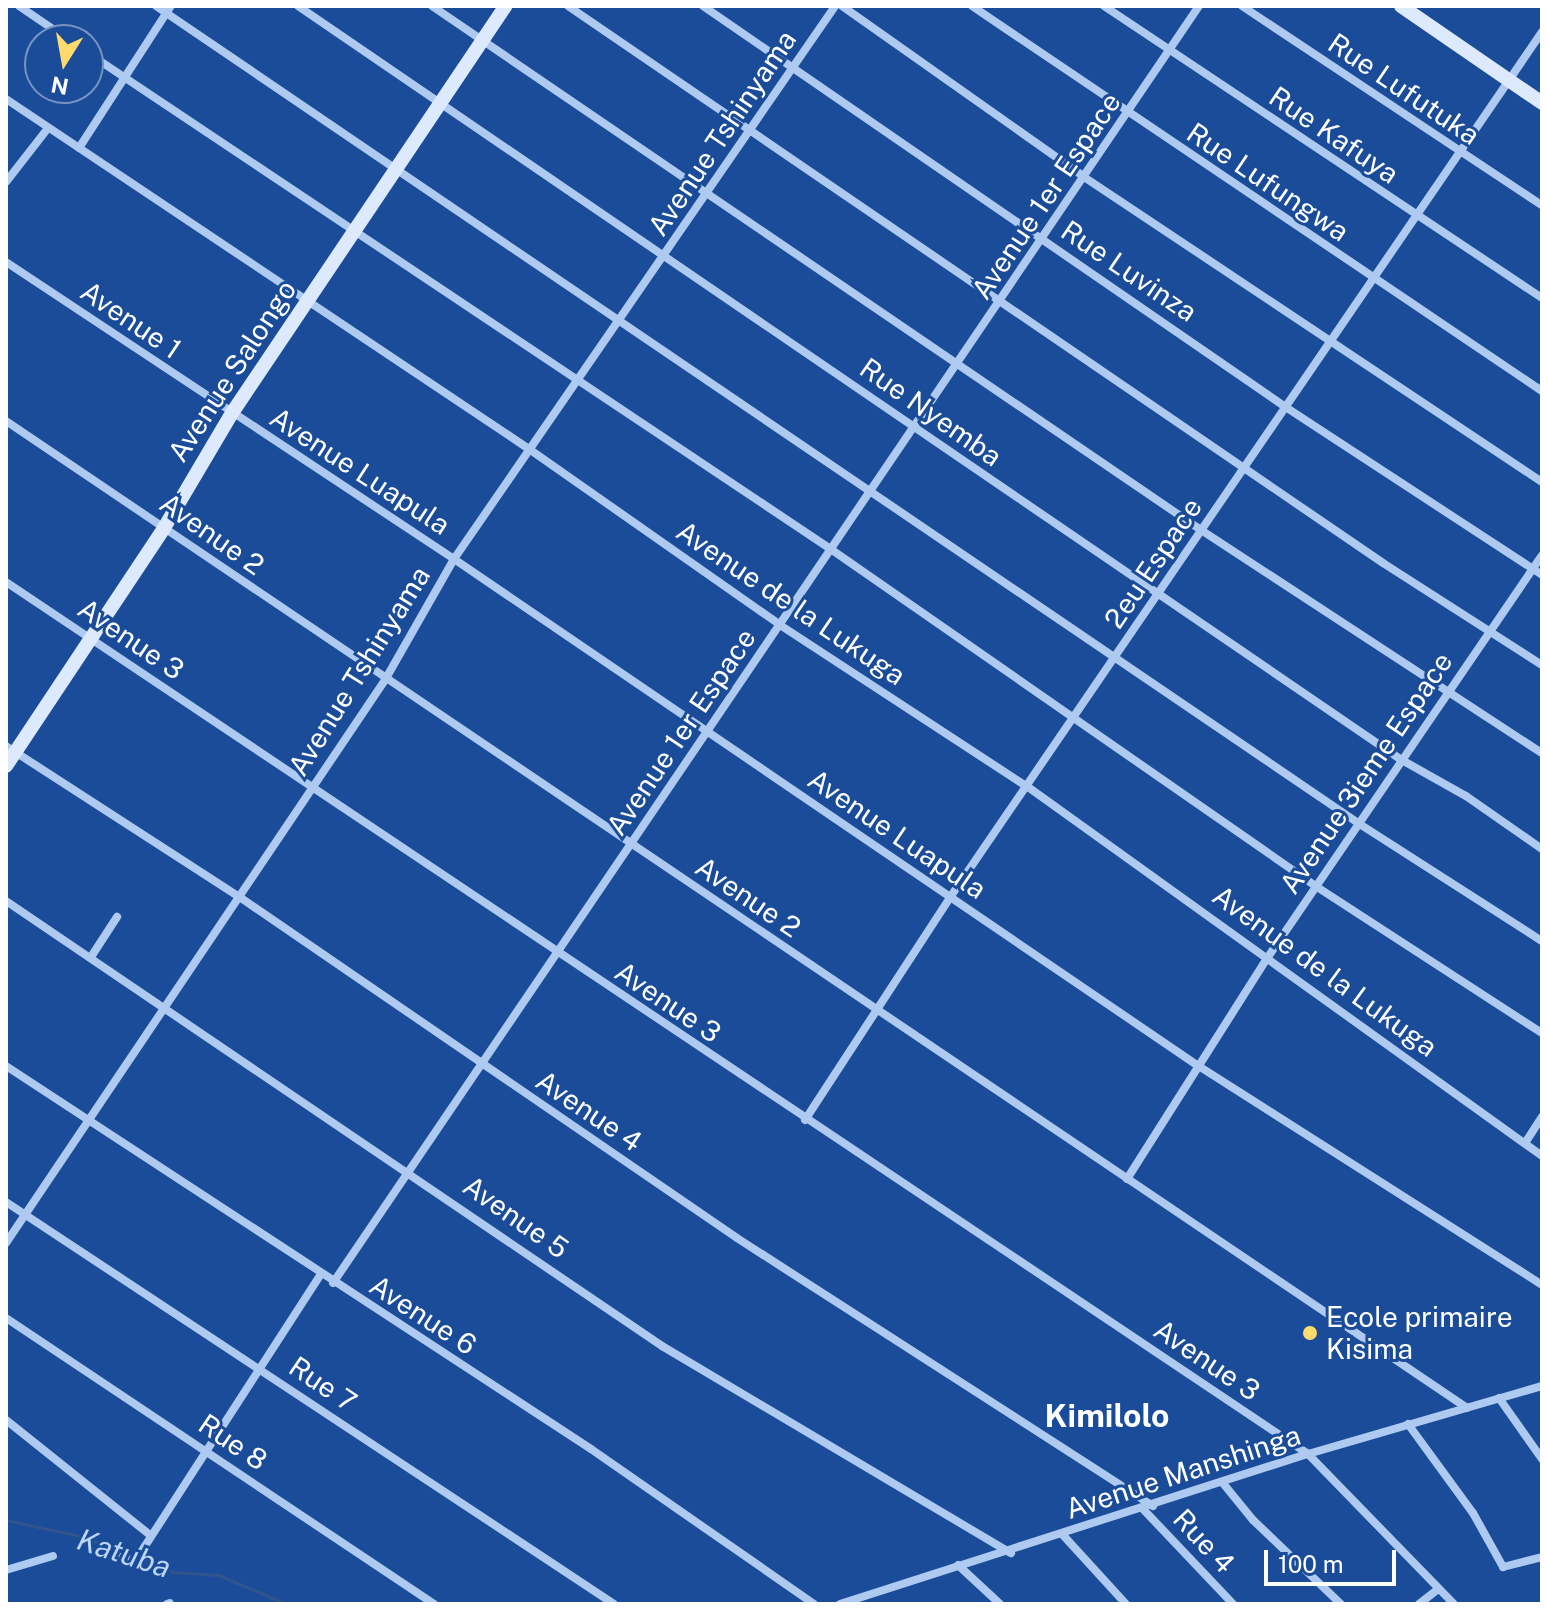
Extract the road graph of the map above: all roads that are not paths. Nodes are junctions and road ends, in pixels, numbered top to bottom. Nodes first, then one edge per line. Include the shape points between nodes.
1 (19, 6) edge
2 (156, 6) edge
3 (298, 6) edge
4 (432, 6) edge
5 (505, 6) edge
6 (568, 6) edge
7 (703, 6) edge
8 (835, 6) edge
9 (842, 6) edge
10 (972, 6) edge
11 (1104, 6) edge
12 (1199, 6) edge
13 (1242, 6) edge
14 (1401, 6) edge
15 (169, 9) edge
16 (45, 24) edge
17 (1542, 32) edge
18 (482, 41) junction
19 (1168, 51) junction
20 (104, 64) edge
21 (793, 66) junction
22 (126, 79) junction
23 (1510, 81) junction
24 (6, 99) edge
25 (439, 103) junction
26 (1542, 103) edge
27 (1128, 114) junction
28 (48, 128) junction
29 (749, 128) junction
30 (79, 148) junction
31 (1461, 156) junction
32 (397, 168) junction
33 (1084, 177) junction
34 (6, 182) edge
35 (706, 192) junction
36 (1542, 205) edge
37 (1416, 218) junction
38 (353, 231) junction
39 (1043, 240) junction
40 (664, 257) junction
41 (6, 262) edge
42 (1375, 282) junction
43 (1542, 298) edge
44 (310, 301) junction
45 (1001, 303) junction
46 (620, 321) junction
47 (1331, 344) junction
48 (958, 366) junction
49 (577, 382) junction
50 (1542, 391) edge
51 (1287, 408) junction
52 (232, 413) junction
53 (6, 421) edge
54 (915, 429) junction
55 (529, 449) junction
56 (1245, 468) junction
57 (1542, 482) edge
58 (872, 494) junction
59 (164, 528) junction
60 (1201, 530) junction
61 (832, 550) junction
62 (1542, 555) edge
63 (454, 559) junction
64 (1532, 569) junction
65 (1542, 575) edge
66 (6, 582) edge
67 (1159, 594) junction
68 (780, 625) junction
69 (1491, 629) junction
70 (91, 639) junction
71 (1116, 658) junction
72 (1542, 665) edge
73 (385, 680) junction
74 (1447, 691) junction
75 (1073, 721) junction
76 (707, 734) junction
77 (11, 749) edge
78 (1542, 753) edge
79 (1400, 759) junction
80 (6, 766) edge
81 (1028, 787) junction
82 (313, 788) junction
83 (1358, 823) junction
84 (630, 845) junction
85 (1542, 849) edge
86 (1317, 887) junction
87 (951, 896) junction
88 (241, 898) junction
89 (6, 901) edge
90 (117, 917) dead end
91 (1542, 941) edge
92 (557, 954) junction
93 (91, 957) junction
94 (1268, 957) junction
95 (165, 1008) junction
96 (876, 1010) junction
97 (1542, 1033) edge
98 (1197, 1065) junction
99 (6, 1066) edge
100 (482, 1066) junction
101 (1542, 1117) edge
102 (805, 1120) junction
103 (89, 1124) junction
104 (1525, 1143) junction
105 (1542, 1156) edge
106 (408, 1170) junction
107 (1127, 1179) junction
108 (6, 1202) edge
109 (25, 1216) junction
110 (6, 1243) edge
111 (321, 1274) junction
112 (333, 1283) junction
113 (1542, 1285) edge
114 (6, 1318) edge
115 (261, 1368) junction
116 (1542, 1386) edge
117 (1499, 1398) junction
118 (1467, 1408) junction
119 (6, 1420) edge
120 (1408, 1424) junction
121 (1539, 1445) edge
122 (205, 1450) junction
123 (1308, 1454) junction
124 (1542, 1459) edge
125 (1222, 1482) junction
126 (1153, 1506) junction
127 (1142, 1508) junction
128 (149, 1534) junction
129 (1062, 1534) junction
130 (1011, 1553) junction
131 (118, 1554) dead end
132 (53, 1556) dead end
133 (1542, 1557) edge
134 (958, 1565) junction
135 (6, 1570) edge
136 (1437, 1590) junction
137 (434, 1604) edge
138 (614, 1604) edge
139 (814, 1604) edge
140 (840, 1604) edge
141 (1000, 1604) edge
142 (1126, 1604) edge
143 (1233, 1604) edge
144 (1341, 1604) edge
145 (1419, 1604) edge
146 (1454, 1604) edge

1 - 16 street
2 - 15 street
3 - 25 street, Rue Nyemba
4 - 18 street
5 - 18 street, Avenue Salongo
6 - 29 street
7 - 21 street, Rue Luvinza
8 - 21 street, Avenue Tshinyama
9 - 33 street
10 - 27 street, Rue Lufungwa
11 - 19 street, Rue Kafuya
12 - 19 street, Avenue 1er Espace
13 - 31 street, Rue Lufutuka
14 - 23 street
15 - 22 street
15 - 32 street
17 - 23 street, 2eu Espace
18 - 25 street, Avenue Salongo
18 - 35 street
19 - 27 street, Avenue 1er Espace
19 - 37 street, Rue Kafuya
20 - 22 street
21 - 29 street, Avenue Tshinyama
21 - 39 street, Rue Luvinza
22 - 30 street
22 - 38 street
23 - 26 street
23 - 31 street, 2eu Espace
24 - 28 street, Avenue de la Lukuga
25 - 32 street, Avenue Salongo
25 - 40 street, Rue Nyemba
27 - 33 street, Avenue 1er Espace
27 - 42 street, Rue Lufungwa
28 - 30 street, Avenue de la Lukuga
28 - 34 street
29 - 35 street, Avenue Tshinyama
29 - 45 street
30 - 44 street, Avenue de la Lukuga
31 - 36 street, Rue Lufutuka
31 - 37 street, 2eu Espace
32 - 38 street, Avenue Salongo
32 - 46 street
33 - 39 street, Avenue 1er Espace
33 - 47 street
35 - 40 street, Avenue Tshinyama
35 - 48 street
37 - 42 street, 2eu Espace
37 - 43 street, Rue Kafuya
38 - 44 street, Avenue Salongo
38 - 49 street
39 - 45 street, Avenue 1er Espace
39 - 51 street, Rue Luvinza
40 - 46 street, Avenue Tshinyama
40 - 54 street, Rue Nyemba
41 - 52 street, Avenue 1
42 - 47 street, 2eu Espace
42 - 50 street, Rue Lufungwa
44 - 52 street, Avenue Salongo
44 - 55 street, Avenue de la Lukuga
45 - 48 street, Avenue 1er Espace
45 - 56 street
46 - 49 street, Avenue Tshinyama
46 - 58 street
47 - 51 street, 2eu Espace
47 - 57 street
48 - 54 street, Avenue 1er Espace
48 - 60 street
49 - 55 street, Avenue Tshinyama
49 - 61 street
51 - 56 street, 2eu Espace
51 - 64 street, Rue Luvinza
52 - 59 street, Avenue Salongo
52 - 63 street, Avenue Luapula
53 - 59 street, Avenue 2
54 - 58 street, Avenue 1er Espace
54 - 67 street, Rue Nyemba
55 - 63 street, Avenue Tshinyama
55 - 68 street, Avenue de la Lukuga
56 - 60 street, 2eu Espace
56 - 69 street
58 - 61 street, Avenue 1er Espace
58 - 71 street
59 - 70 street, Avenue Salongo
59 - 73 street, Avenue 2
60 - 67 street, 2eu Espace
60 - 74 street
61 - 68 street, Avenue 1er Espace
61 - 75 street
62 - 64 street, Avenue 3ieme Espace
63 - 73 street, Avenue Tshinyama
63 - 76 street, Avenue Luapula
64 - 65 street, Rue Luvinza
64 - 69 street, Avenue 3ieme Espace
66 - 70 street, Avenue 3
67 - 71 street, 2eu Espace
67 - 79 street, Rue Nyemba
68 - 76 street, Avenue 1er Espace
68 - 81 street, Avenue de la Lukuga
69 - 72 street
69 - 74 street, Avenue 3ieme Espace
70 - 77 street, Avenue Salongo
70 - 82 street, Avenue 3
71 - 75 street, 2eu Espace
71 - 83 street
73 - 82 street, Avenue Tshinyama
73 - 84 street, Avenue 2
74 - 78 street
74 - 79 street, Avenue 3ieme Espace
75 - 81 street, 2eu Espace
75 - 86 street
76 - 84 street, Avenue 1er Espace
76 - 87 street, Avenue Luapula
77 - 80 street, Avenue Salongo
77 - 88 street, Avenue 4
79 - 83 street, Avenue 3ieme Espace
79 - 85 street, Rue Nyemba via 1466,796
81 - 87 street, 2eu Espace
81 - 94 street, Avenue de la Lukuga
82 - 88 street, Avenue Tshinyama
82 - 92 street, Avenue 3
83 - 86 street, Avenue 3ieme Espace
83 - 91 street
84 - 92 street, Avenue 1er Espace
84 - 96 street, Avenue 2
86 - 94 street, Avenue 3ieme Espace
86 - 97 street
87 - 96 street, 2eu Espace
87 - 98 street, Avenue Luapula
88 - 95 street, Avenue Tshinyama
88 - 100 street, Avenue 4
89 - 93 street, Avenue 5
90 - 93 street
92 - 100 street, Avenue 1er Espace
92 - 102 street, Avenue 3
93 - 95 street, Avenue 5
94 - 98 street, Avenue 3ieme Espace
94 - 104 street, Avenue de la Lukuga
95 - 103 street, Avenue Tshinyama
95 - 106 street, Avenue 5
96 - 102 street, 2eu Espace
96 - 107 street, Avenue 2
98 - 107 street, Avenue 3ieme Espace
98 - 113 street, Avenue Luapula
99 - 103 street, Avenue 6
100 - 106 street, Avenue 1er Espace
100 - 126 street, Avenue 4 via 737,1238
101 - 104 street
102 - 123 street, Avenue 3
103 - 109 street, Avenue Tshinyama
103 - 111 street, Avenue 6
104 - 105 street, Avenue de la Lukuga
106 - 112 street, Avenue 1er Espace
106 - 130 street, Avenue 5 via 662,1346
107 - 118 street, Avenue 2
108 - 109 street, Rue 7
109 - 110 street, Avenue Tshinyama
109 - 115 street, Rue 7
111 - 112 street, Avenue 6
111 - 115 street
112 - 139 street, Avenue 6 via 591,1449
114 - 122 street, Rue 8
115 - 122 street
115 - 138 street, Rue 7
116 - 117 street, Avenue Manshinga
117 - 118 street, Avenue Manshinga
117 - 121 street
118 - 120 street, Avenue Manshinga
119 - 128 street
120 - 123 street, Avenue Manshinga
120 - 133 street via 1473,1513 1503,1567 1512,1569
121 - 124 street
122 - 128 street
122 - 137 street, Rue 8
123 - 125 street, Avenue Manshinga
123 - 136 street, Avenue 3
125 - 126 street, Avenue Manshinga
125 - 144 street via 1253,1520
126 - 127 street, Avenue Manshinga
127 - 129 street, Avenue Manshinga
127 - 143 street, Rue 4
128 - 131 street via 134,1563
129 - 130 street, Avenue Manshinga
129 - 142 street
130 - 134 street, Avenue Manshinga
132 - 135 street
134 - 140 street, Avenue Manshinga
134 - 141 street
136 - 145 street
136 - 146 street, Avenue 3

